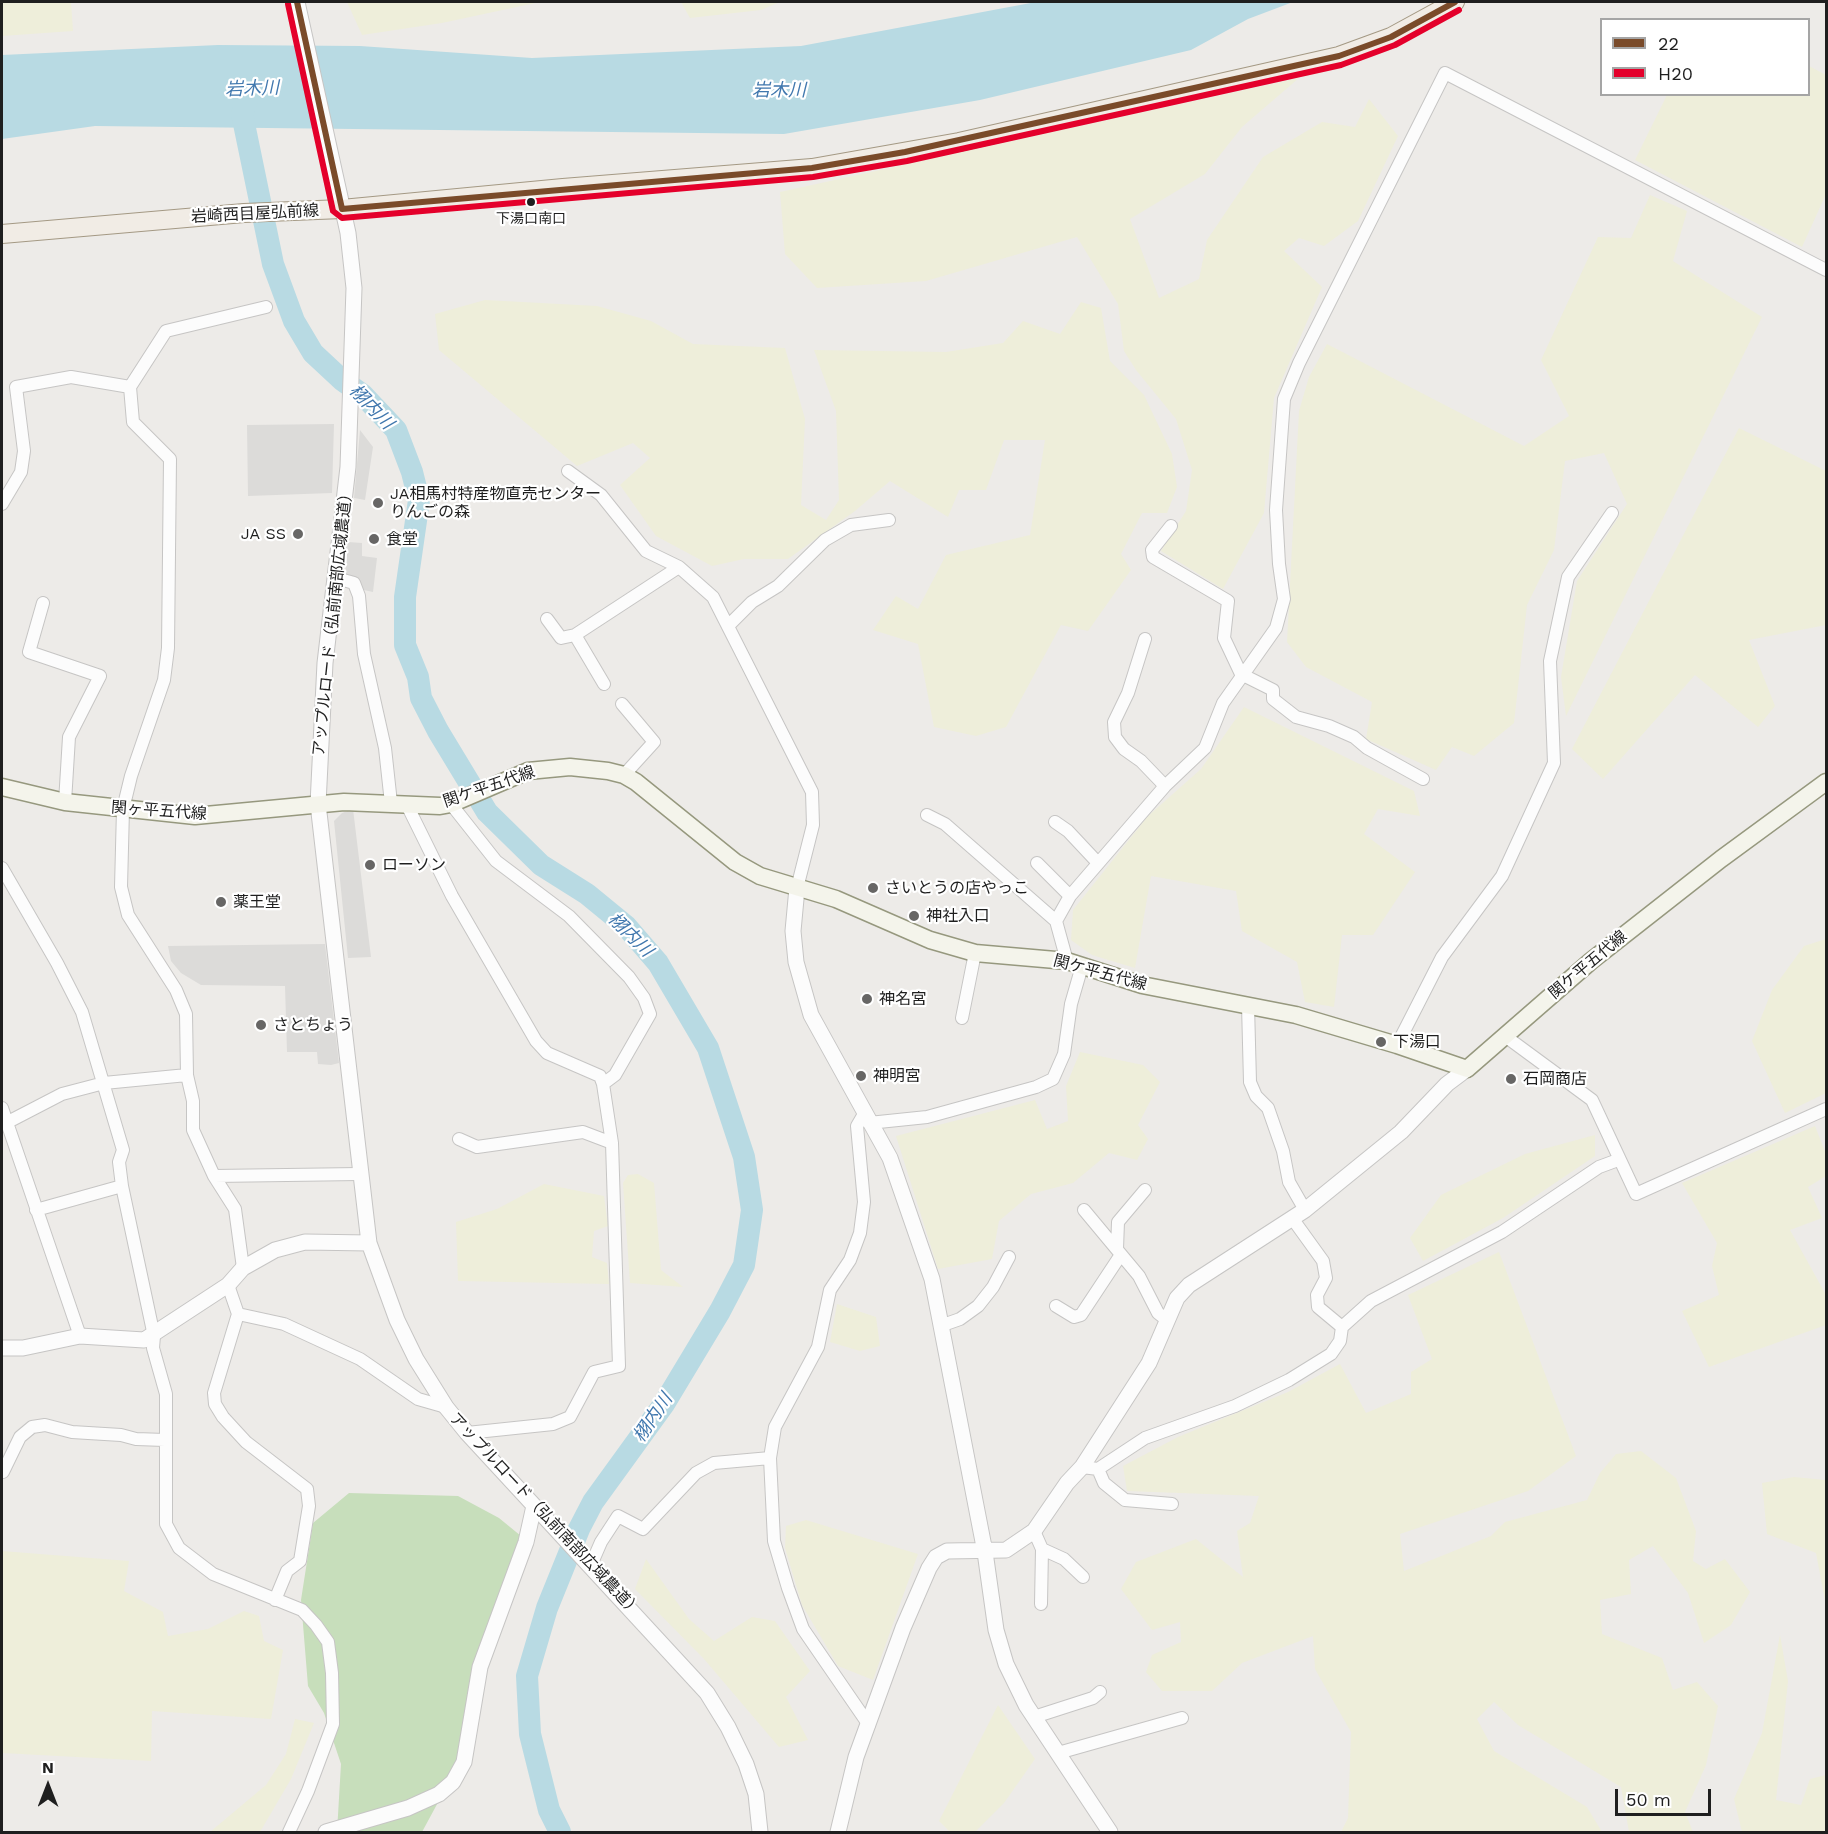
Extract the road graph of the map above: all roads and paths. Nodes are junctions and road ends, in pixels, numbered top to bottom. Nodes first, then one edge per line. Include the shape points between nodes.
1 (1455, 2) edge
2 (298, 8) edge
3 (342, 209) junction
4 (2, 234) edge
5 (1827, 270) edge
6 (266, 307) dead end
7 (130, 387) junction
8 (568, 471) dead end
9 (2, 504) edge
10 (1612, 513) dead end
11 (889, 520) dead end
12 (1171, 526) dead end
13 (679, 567) junction
14 (336, 578) junction
15 (43, 603) dead end
16 (547, 619) dead end
17 (728, 626) junction
18 (575, 635) junction
19 (1145, 639) dead end
20 (1241, 674) junction
21 (604, 684) dead end
22 (622, 704) dead end
23 (624, 775) junction
24 (1423, 779) dead end
25 (1827, 782) edge
26 (1165, 786) junction
27 (2, 787) edge
28 (65, 802) junction
29 (454, 803) junction
30 (318, 804) junction
31 (399, 804) junction
32 (123, 809) junction
33 (927, 815) dead end
34 (1055, 822) dead end
35 (1037, 863) dead end
36 (1098, 863) junction
37 (2, 868) edge
38 (797, 888) junction
39 (1070, 896) junction
40 (1056, 921) junction
41 (975, 953) junction
42 (1074, 964) junction
43 (1248, 1005) junction
44 (962, 1018) dead end
45 (1505, 1036) junction
46 (1397, 1045) junction
47 (1467, 1069) junction
48 (187, 1075) junction
49 (104, 1083) junction
50 (603, 1084) junction
51 (2, 1108) edge
52 (1827, 1109) edge
53 (867, 1119) junction
54 (8, 1122) junction
55 (459, 1139) dead end
56 (612, 1143) junction
57 (1618, 1160) junction
58 (359, 1174) junction
59 (214, 1176) junction
60 (122, 1186) junction
61 (1145, 1190) dead end
62 (36, 1210) junction
63 (1084, 1210) dead end
64 (1299, 1214) junction
65 (369, 1243) junction
66 (1118, 1252) junction
67 (1010, 1257) dead end
68 (243, 1268) junction
69 (228, 1285) junction
70 (1056, 1306) dead end
71 (238, 1314) junction
72 (1167, 1320) junction
73 (943, 1325) junction
74 (1342, 1327) junction
75 (80, 1336) junction
76 (154, 1336) junction
77 (2, 1348) edge
78 (446, 1407) junction
79 (467, 1433) junction
80 (165, 1440) junction
81 (770, 1458) junction
82 (1082, 1467) junction
83 (1098, 1469) junction
84 (3, 1473) dead end
85 (1172, 1504) dead end
86 (534, 1506) junction
87 (1034, 1531) junction
88 (1042, 1549) junction
89 (985, 1552) junction
90 (587, 1561) junction
91 (1083, 1577) dead end
92 (275, 1600) junction
93 (1041, 1604) dead end
94 (1100, 1692) dead end
95 (1034, 1717) junction
96 (1182, 1718) dead end
97 (869, 1725) junction
98 (1058, 1753) junction
99 (1110, 1832) edge
100 (289, 1833) edge
101 (326, 1833) edge
102 (760, 1833) edge
103 (838, 1833) edge

1 - 3 main road, 岩崎西目屋弘前線 via 1390,37 1339,56 905,152 802,169
2 - 3 street, アップルロード（弘前南部広域農道）
3 - 4 main road, 岩崎西目屋弘前線 via 244,213
3 - 14 street, アップルロード（弘前南部広域農道） via 353,274 353,343 343,524
5 - 20 street via 1445,74 1284,399 1276,510 1284,599 1276,628
6 - 7 street via 166,331
7 - 9 street via 71,377 16,387 24,451 21,472
7 - 32 street via 134,422 170,459 168,648 164,680
8 - 13 street via 601,495 646,551
10 - 46 street via 1568,577 1550,661 1554,763 1502,876 1442,957
11 - 17 street via 851,525 825,540 778,586 752,602
12 - 20 street via 1152,550 1153,557 1228,602 1224,638
13 - 17 street via 713,597
13 - 18 street
14 - 30 street, アップルロード（弘前南部広域農道） via 320,723
14 - 31 street via 354,583 359,596 364,654
15 - 28 street via 28,652 100,676 69,737
16 - 18 street via 561,638
17 - 38 street via 812,792 813,825
18 - 21 street
19 - 26 street via 1114,722 1115,737
20 - 24 street via 1273,690 1273,699 1296,717 1354,737
20 - 26 street via 1223,703 1206,748
22 - 23 street via 654,742
23 - 29 main road, 関ケ平五代線 via 570,767 528,771
23 - 38 main road, 関ケ平五代線 via 735,862 760,876
25 - 45 main road, 関ケ平五代線 via 1720,859 1591,961
26 - 36 street
27 - 28 main road, 関ヶ平五代線
28 - 32 main road, 関ヶ平五代線
29 - 31 main road, 関ケ平五代線
29 - 50 street via 496,861 569,916 645,998 651,1014 615,1075
30 - 31 main road, 関ケ平五代線
30 - 32 main road, 関ヶ平五代線 via 195,816
30 - 58 street, アップルロード（弘前南部広域農道）
31 - 50 street via 536,1041 547,1053 600,1076
32 - 48 street via 121,887 128,915 176,990 186,1014
33 - 40 street via 945,824
34 - 36 street
35 - 39 street
36 - 39 street
37 - 49 street via 82,1012
38 - 41 main road, 関ケ平五代線 via 836,899 930,940
38 - 53 street via 793,931 802,989 811,1015
39 - 40 street
40 - 42 street
41 - 42 main road, 関ケ平五代線
41 - 44 street
42 - 43 main road, 関ケ平五代線 via 1142,985
42 - 53 street via 1064,1054 1053,1078 1036,1087 927,1117
43 - 46 main road, 関ケ平五代線
43 - 64 street via 1250,1082 1256,1096 1268,1108
45 - 47 main road, 関ケ平五代線
45 - 57 street via 1592,1100
46 - 47 main road, 関ケ平五代線
47 - 64 street via 1401,1132
48 - 49 street
48 - 59 street via 193,1101 193,1130
49 - 54 street via 62,1094
49 - 60 street via 123,1150 119,1162
50 - 56 street
51 - 54 street
52 - 57 street via 1636,1194
53 - 73 street via 890,1158 919,1238
53 - 81 street via 858,1126 864,1202 860,1233 850,1260 830,1290 818,1347 775,1427
54 - 62 street
55 - 56 street via 477,1147 583,1132
56 - 79 street via 619,1366 594,1372 570,1417 553,1424
57 - 74 street via 1599,1167 1502,1232 1371,1301
58 - 59 street
58 - 65 street, アップルロード（弘前南部広域農道）
59 - 68 street via 235,1209
60 - 62 street
60 - 76 street
61 - 66 street via 1118,1222
62 - 75 street
63 - 66 street
64 - 72 street via 1189,1285 1177,1298
64 - 74 street via 1323,1261 1326,1278 1317,1295 1318,1307
65 - 68 street via 305,1242 275,1250
65 - 78 street, アップルロード（弘前南部広域農道） via 397,1320
66 - 70 street via 1081,1315 1074,1317
66 - 72 street via 1139,1276 1158,1312
67 - 73 street via 978,1306
68 - 69 street
69 - 71 street
69 - 76 street
71 - 78 street via 284,1324 360,1359 418,1399
71 - 92 street via 214,1392 215,1404 246,1442 306,1489 308,1497 300,1561 287,1571
72 - 82 street via 1149,1363
73 - 89 street
74 - 83 street via 1340,1341 1331,1354 1289,1380 1235,1406 1145,1438
75 - 76 street via 144,1340
75 - 77 street via 23,1348
76 - 80 street via 153,1348 166,1394
78 - 79 street, アップルロード（弘前南部広域農道）
79 - 86 street, アップルロード（弘前南部広域農道）
80 - 84 street via 72,1432 45,1425 32,1427 20,1437
80 - 92 street via 166,1524 179,1548 213,1574
81 - 90 street via 714,1463 696,1473 643,1529 618,1516
81 - 97 street via 774,1541 803,1629
82 - 83 street
82 - 87 street
83 - 85 street via 1104,1483 1125,1500
86 - 90 street, アップルロード（弘前南部広域農道）
86 - 101 street via 526,1542 480,1667 464,1762 453,1782 439,1794 408,1808
87 - 88 street
87 - 89 street via 1006,1550
88 - 91 street via 1064,1559
88 - 93 street
89 - 95 street via 996,1630 1006,1664
89 - 97 street via 947,1551 936,1557 903,1628
90 - 102 street, アップルロード（弘前南部広域農道） via 707,1693 746,1764 756,1794
92 - 100 street via 302,1610 316,1625 328,1642 332,1673 333,1724
94 - 95 street via 1094,1698
95 - 98 street
96 - 98 street
97 - 103 street via 856,1757
98 - 99 street

